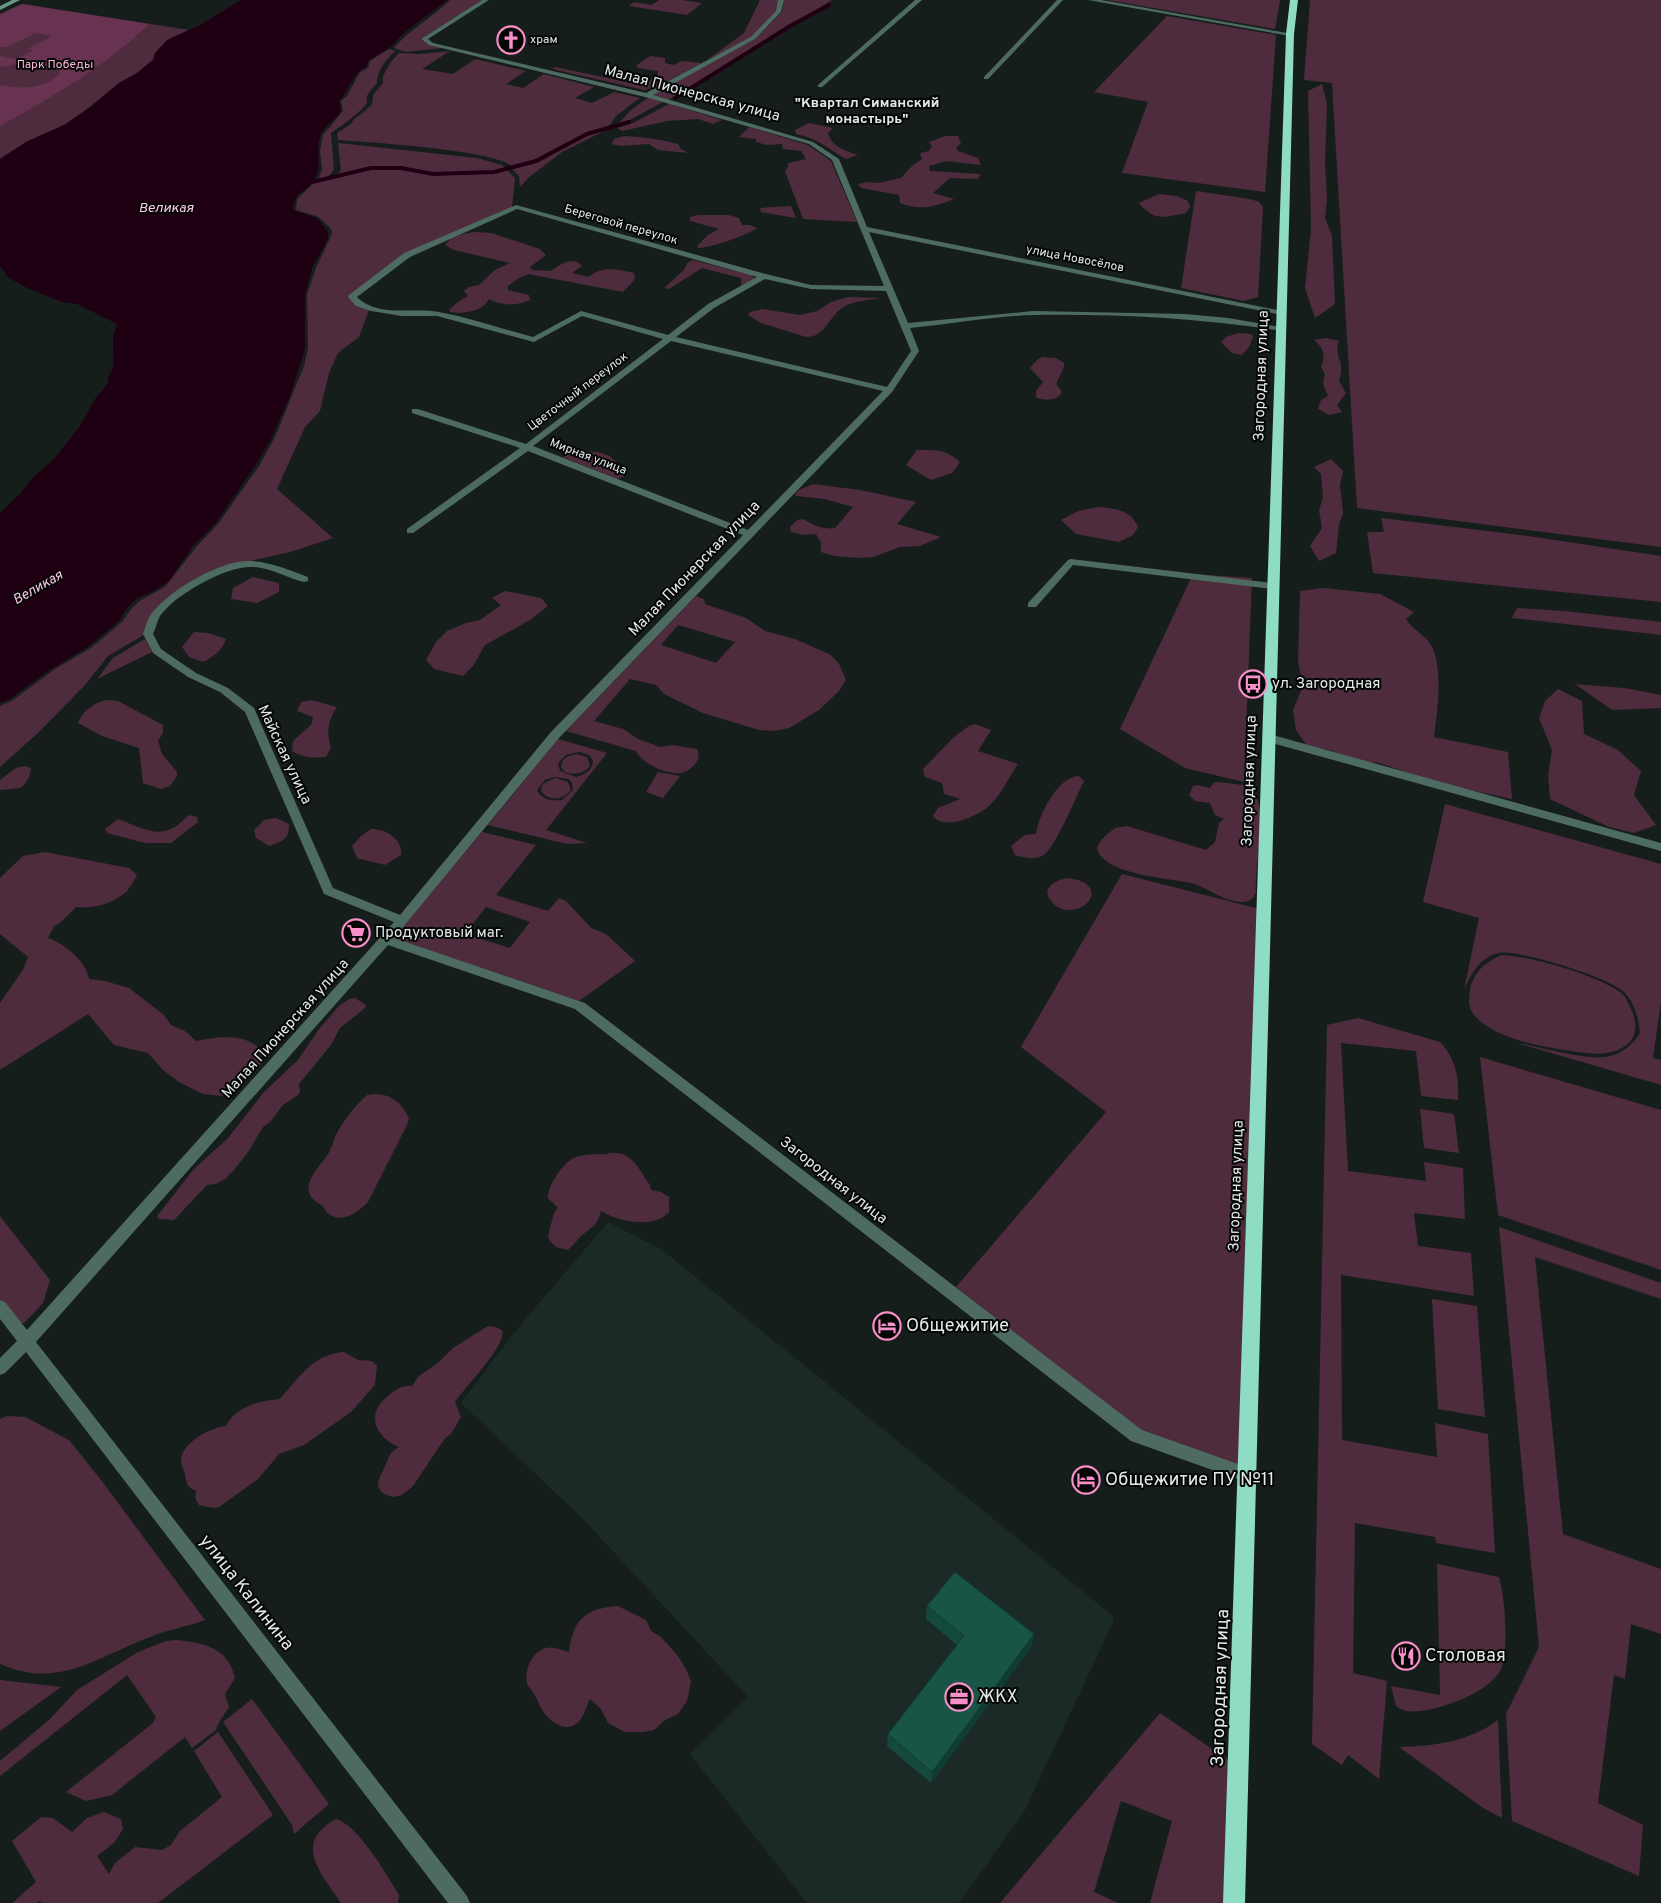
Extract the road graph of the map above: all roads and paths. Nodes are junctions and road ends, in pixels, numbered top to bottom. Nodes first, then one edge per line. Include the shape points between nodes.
1 (17, 0) edge
2 (486, 0) edge
3 (782, 0) edge
4 (919, 0) edge
5 (1060, 0) edge
6 (1092, 0) edge
7 (1294, 0) edge
8 (0, 8) edge
9 (1290, 34) junction
10 (986, 78) dead end
11 (820, 86) dead end
12 (647, 95) junction
13 (864, 229) junction
14 (764, 276) junction
15 (890, 289) junction
16 (1281, 321) junction
17 (905, 326) junction
18 (669, 338) junction
19 (889, 390) junction
20 (415, 411) dead end
21 (527, 446) junction
22 (410, 531) dead end
23 (750, 534) junction
24 (304, 579) dead end
25 (1273, 586) junction
26 (1032, 605) dead end
27 (1269, 738) junction
28 (1661, 847) edge
29 (402, 921) junction
30 (386, 940) junction
31 (0, 1307) edge
32 (26, 1341) junction
33 (0, 1368) edge
34 (1246, 1474) junction
35 (460, 1903) edge
36 (1234, 1903) edge

1 - 8 main road
2 - 12 street, Малая Пионерская улица via 424,39 431,44
3 - 12 street via 779,11 753,38
4 - 11 street
5 - 10 street
6 - 9 street
7 - 9 highway, Загородная улица
9 - 16 highway, Загородная улица
12 - 13 street, Малая Пионерская улица via 811,143 835,159
13 - 15 street, Малая Пионерская улица
13 - 16 street, улица Новосёлов
14 - 15 street, Береговой переулок via 811,287
14 - 18 street, Цветочный переулок via 710,306
14 - 18 street, Береговой переулок via 516,207 407,255 352,297 359,304 371,308 402,314 437,314 534,340 580,314
15 - 17 street, Малая Пионерская улица
16 - 17 street via 1033,313
16 - 25 highway, Загородная улица
17 - 19 street, Малая Пионерская улица via 915,351
18 - 19 street
18 - 21 street, Цветочный переулок
19 - 23 street, Малая Пионерская улица
20 - 21 street, Мирная улица
21 - 22 street, Цветочный переулок
21 - 23 street, Мирная улица
23 - 29 street, Малая Пионерская улица via 555,735
24 - 29 street, Майская улица via 246,564 221,570 195,582 172,600 156,615 148,634 157,652 192,675 224,690 250,710 328,891
25 - 26 street via 1071,562
25 - 27 highway, Загородная улица
27 - 28 street
27 - 34 highway, Загородная улица
29 - 30 street, Малая Пионерская улица
30 - 32 street, Малая Пионерская улица
30 - 34 street, Загородная улица via 580,1006 1137,1436
31 - 32 street, улица Калинина
32 - 33 street, Малая Пионерская улица
32 - 35 street, улица Калинина
34 - 36 highway, Загородная улица

